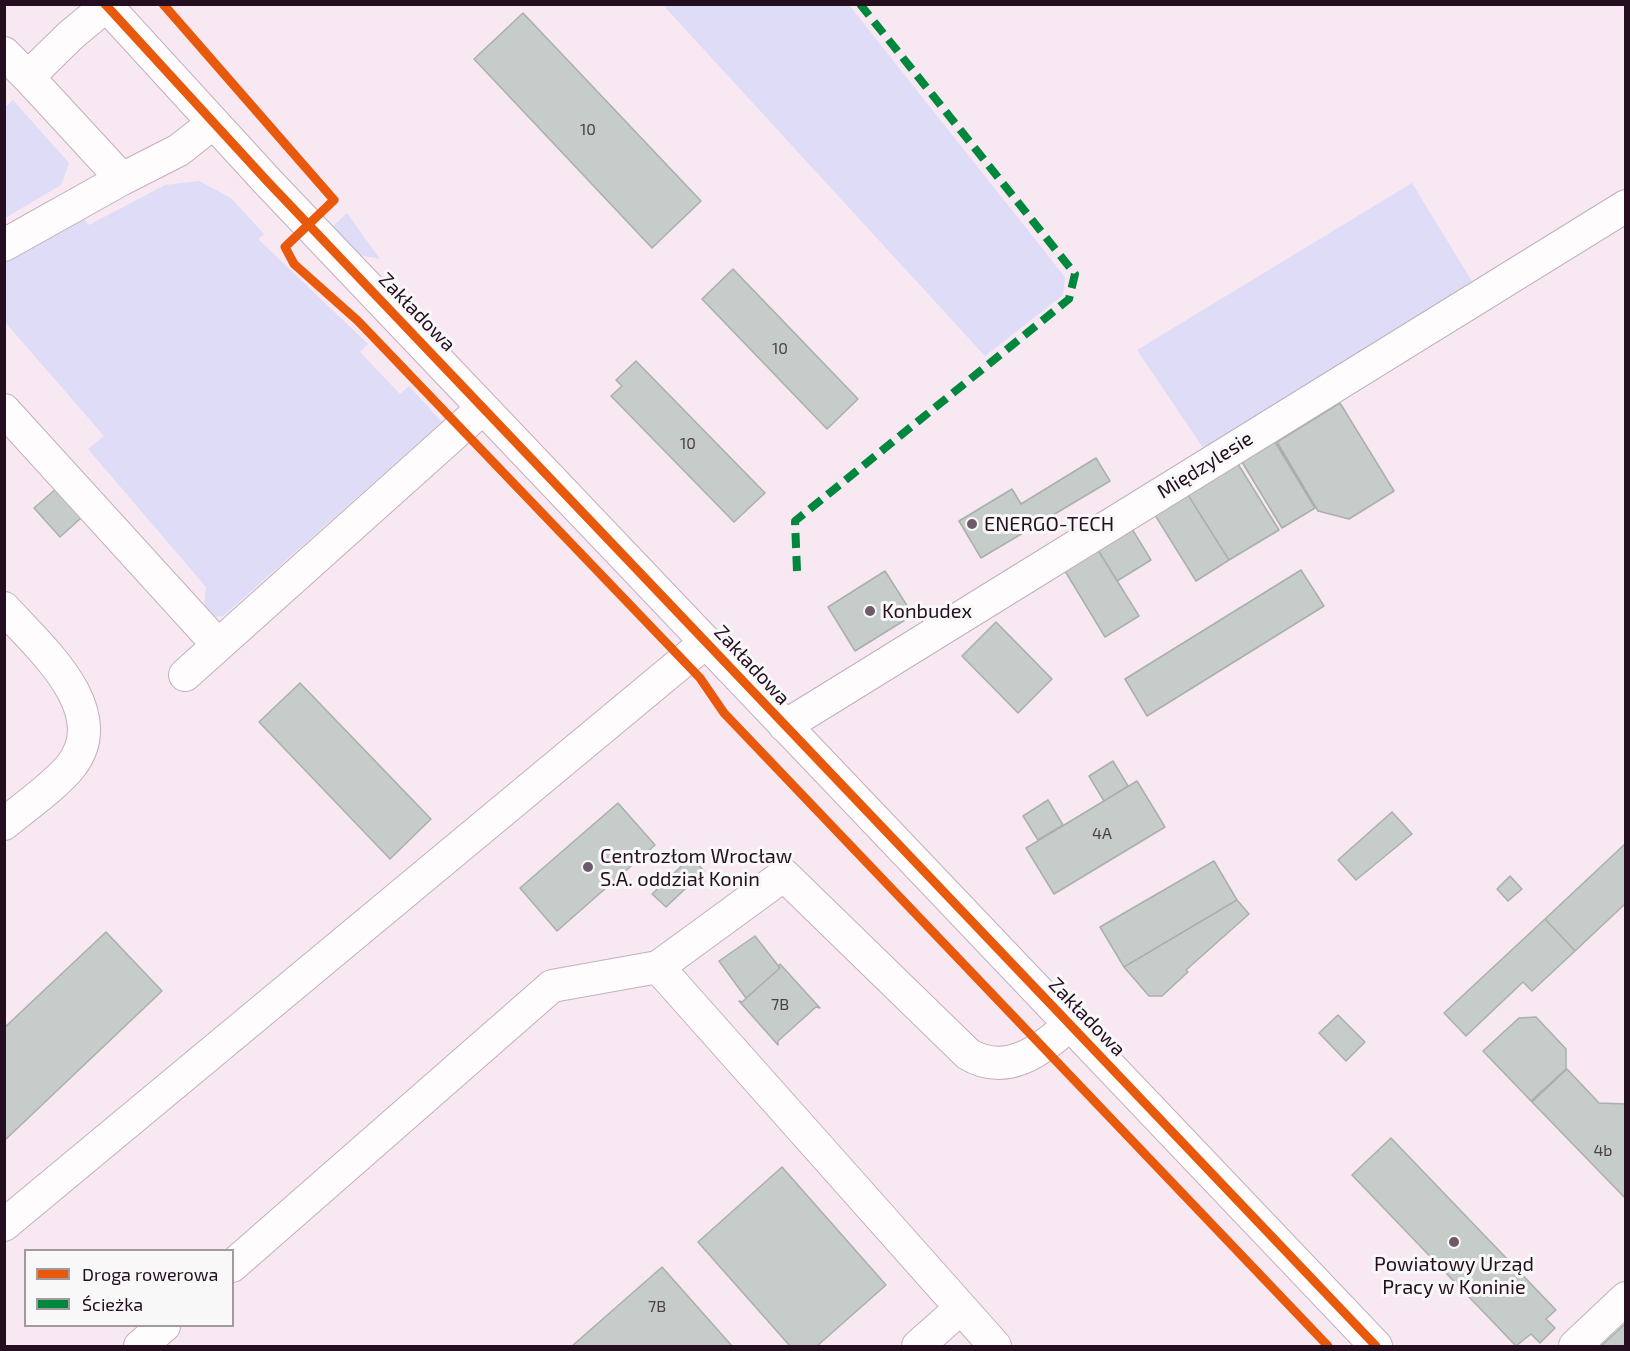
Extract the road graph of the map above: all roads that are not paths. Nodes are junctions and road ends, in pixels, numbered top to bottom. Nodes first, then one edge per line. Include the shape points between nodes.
1 (106, 5) edge
2 (4, 53) edge
3 (28, 77) junction
4 (213, 123) junction
5 (122, 179) junction
6 (1626, 206) edge
7 (4, 245) edge
8 (483, 408) junction
9 (4, 410) edge
10 (4, 608) edge
11 (706, 642) junction
12 (218, 645) junction
13 (185, 675) dead end
14 (785, 726) junction
15 (4, 824) edge
16 (658, 966) junction
17 (1069, 1025) junction
18 (4, 1225) edge
19 (234, 1264) edge
20 (1626, 1298) edge
21 (961, 1308) junction
22 (163, 1327) edge
23 (140, 1347) edge
24 (918, 1347) edge
25 (994, 1347) edge
26 (1376, 1347) edge
27 (1575, 1347) edge

1 - 3 street
1 - 4 street, Zakładowa
2 - 3 street
3 - 5 street
4 - 5 street via 179,150
4 - 8 street, Zakładowa
5 - 7 street
6 - 14 street, Międzylesie
8 - 11 street, Zakładowa
8 - 12 street
9 - 12 street
10 - 15 street via 77,695 84,728 81,747 70,767
11 - 14 street, Zakładowa
11 - 18 street
12 - 13 street
14 - 17 street, Zakładowa
16 - 17 street via 784,875 979,1061 1007,1062 1032,1055
16 - 19 street via 552,986
16 - 21 street
17 - 26 street, Zakładowa
20 - 27 street
21 - 24 street
21 - 25 street
22 - 23 street

